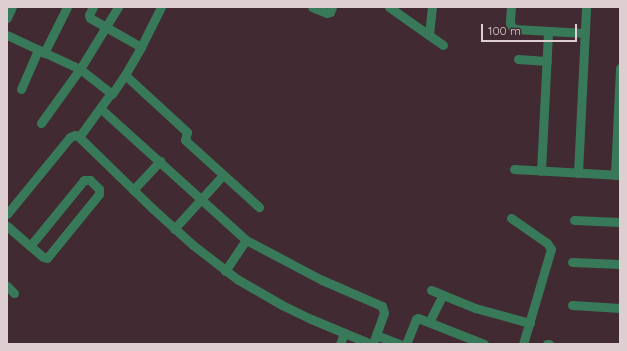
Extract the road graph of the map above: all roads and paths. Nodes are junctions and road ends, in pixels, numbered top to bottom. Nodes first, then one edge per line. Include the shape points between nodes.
1 (12, 7) edge
2 (66, 7) edge
3 (94, 7) edge
4 (118, 7) edge
5 (312, 7) edge
6 (332, 7) edge
7 (390, 7) edge
8 (432, 7) edge
9 (511, 7) edge
10 (586, 7) edge
11 (158, 8) edge
12 (7, 18) edge
13 (106, 26) junction
14 (548, 31) junction
15 (585, 33) junction
16 (7, 35) edge
17 (429, 35) junction
18 (443, 45) dead end
19 (141, 47) junction
20 (41, 51) junction
21 (518, 59) dead end
22 (547, 61) junction
23 (620, 68) edge
24 (80, 69) junction
25 (126, 75) junction
26 (21, 89) dead end
27 (112, 94) junction
28 (100, 108) junction
29 (41, 123) dead end
30 (79, 137) junction
31 (160, 161) junction
32 (514, 169) dead end
33 (541, 171) junction
34 (578, 173) junction
35 (617, 175) edge
36 (223, 176) junction
37 (133, 190) junction
38 (200, 200) junction
39 (259, 207) dead end
40 (7, 214) edge
41 (511, 218) dead end
42 (574, 220) dead end
43 (620, 222) edge
44 (7, 226) edge
45 (174, 229) junction
46 (246, 240) junction
47 (30, 246) junction
48 (572, 262) dead end
49 (620, 264) edge
50 (225, 271) junction
51 (7, 286) edge
52 (431, 290) dead end
53 (14, 293) dead end
54 (443, 295) junction
55 (572, 305) dead end
56 (620, 308) edge
57 (429, 322) junction
58 (530, 323) junction
59 (344, 333) junction
60 (376, 335) junction
61 (340, 344) edge
62 (372, 344) edge
63 (399, 344) edge
64 (406, 344) edge
65 (484, 344) edge
66 (524, 344) edge

1 - 12 street
2 - 20 street
3 - 13 street via 89,17
4 - 13 street
5 - 6 street via 327,13
7 - 17 street
8 - 17 street
9 - 14 street via 512,27 519,30
10 - 15 street
11 - 19 street
13 - 19 street
13 - 24 street
14 - 15 street
14 - 22 street
15 - 34 street
16 - 20 street
17 - 18 street
19 - 25 street
20 - 24 street
20 - 26 street
21 - 22 street
22 - 33 street
23 - 35 street
24 - 27 street
24 - 29 street
25 - 27 street
25 - 36 street via 187,132 185,140
27 - 28 street
28 - 30 street
28 - 31 street
30 - 37 street
30 - 40 street via 70,137
31 - 37 street
31 - 38 street
32 - 33 street
33 - 34 street
34 - 35 street
36 - 38 street
36 - 39 street
37 - 45 street
38 - 45 street
38 - 46 street
41 - 58 street via 547,243 551,249
42 - 43 street
44 - 47 street
45 - 50 street
46 - 50 street
46 - 60 street via 322,280 382,306 384,313
47 - 47 street via 47,258 99,194 99,189 90,180 84,180
48 - 49 street
50 - 59 street via 282,305
51 - 53 street
52 - 54 street
54 - 57 street
54 - 58 street via 475,308
55 - 56 street
57 - 64 street via 417,318
57 - 65 street
58 - 66 street
59 - 61 street
59 - 62 street
60 - 62 street
60 - 63 street

